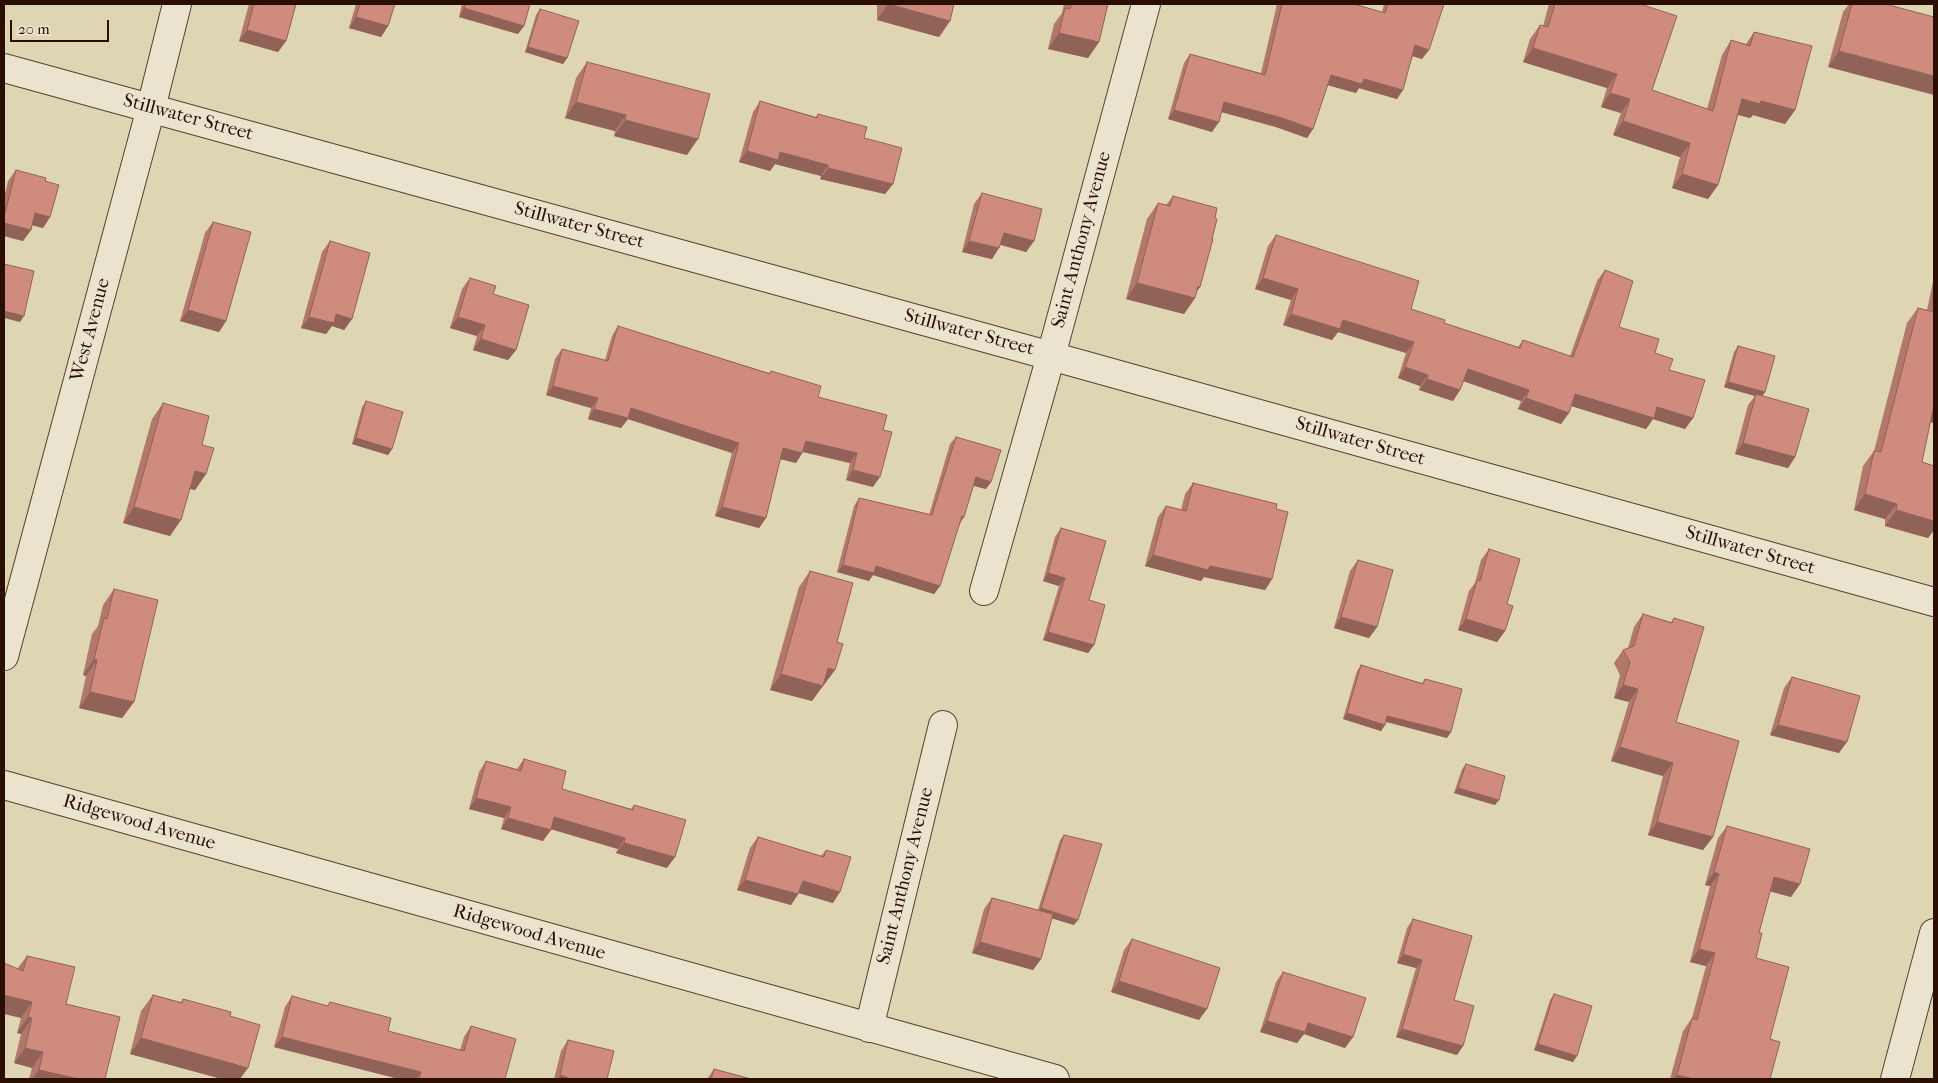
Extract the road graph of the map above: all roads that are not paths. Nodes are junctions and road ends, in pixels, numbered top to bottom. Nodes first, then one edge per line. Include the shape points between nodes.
1 (1146, 4) edge
2 (174, 5) edge
3 (4, 68) edge
4 (151, 108) junction
5 (1051, 356) junction
6 (984, 591) dead end
7 (1934, 602) edge
8 (4, 656) edge
9 (943, 725) dead end
10 (4, 785) edge
11 (1934, 933) edge
12 (869, 1028) junction
13 (1055, 1079) edge
14 (1895, 1079) edge

1 - 5 street, Saint Anthony Avenue
2 - 4 street, West Avenue
3 - 4 street, Stillwater Street
4 - 5 street, Stillwater Street
4 - 8 street, West Avenue
5 - 6 street, Saint Anthony Avenue
5 - 7 street, Stillwater Street
9 - 12 street, Saint Anthony Avenue
10 - 12 street, Ridgewood Avenue
11 - 14 street
12 - 13 street, Ridgewood Avenue

